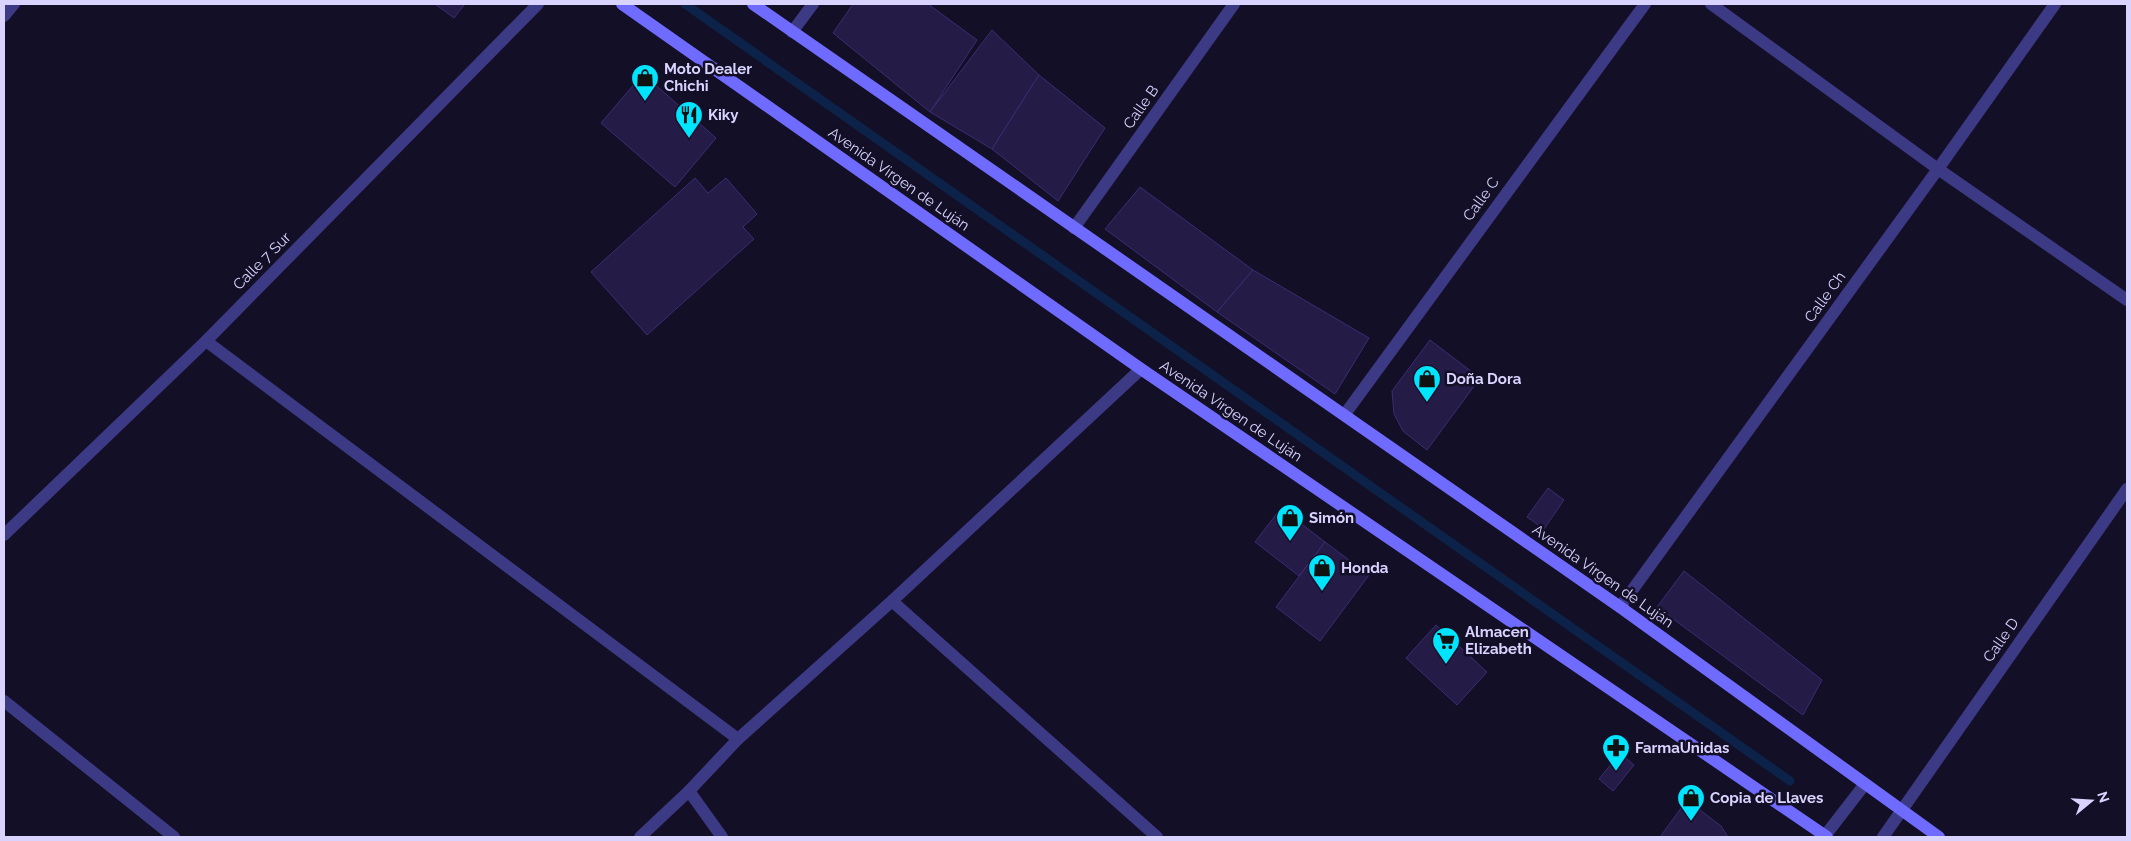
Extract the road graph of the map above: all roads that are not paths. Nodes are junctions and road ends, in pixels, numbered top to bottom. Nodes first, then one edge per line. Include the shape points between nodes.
1 (14, 4) edge
2 (538, 4) edge
3 (622, 4) edge
4 (753, 4) edge
5 (813, 4) edge
6 (1234, 4) edge
7 (1644, 4) edge
8 (1711, 4) edge
9 (2055, 4) edge
10 (4, 16) edge
11 (792, 32) junction
12 (1938, 169) junction
13 (1074, 228) junction
14 (2127, 300) edge
15 (206, 341) junction
16 (1141, 369) junction
17 (1345, 414) junction
18 (2127, 489) edge
19 (4, 535) edge
20 (892, 602) junction
21 (1620, 607) junction
22 (4, 701) edge
23 (738, 739) junction
24 (1865, 784) junction
25 (689, 791) junction
26 (1902, 811) junction
27 (174, 837) edge
28 (640, 837) edge
29 (722, 837) edge
30 (1157, 837) edge
31 (1826, 837) edge
32 (1883, 837) edge
33 (1939, 837) edge

1 - 10 street
2 - 15 street, Calle 7 Sur
3 - 16 main road, Avenida Virgen de Luján
4 - 11 main road, Avenida Virgen de Luján
5 - 11 street
6 - 13 street, Calle B
7 - 17 street, Calle C
8 - 12 street
9 - 12 street, Calle Ch
11 - 13 main road, Avenida Virgen de Luján
12 - 14 street
12 - 21 street, Calle Ch
13 - 17 main road, Avenida Virgen de Luján
15 - 19 street, Calle 7 Sur
15 - 23 street
16 - 20 street
16 - 31 main road, Avenida Virgen de Luján
17 - 21 main road, Avenida Virgen de Luján
18 - 26 street, Calle D
20 - 23 street
20 - 30 street
21 - 24 main road, Avenida Virgen de Luján
22 - 27 street
23 - 25 street
24 - 26 main road, Avenida Virgen de Luján
24 - 31 street
25 - 28 street
25 - 29 street
26 - 32 street, Calle D
26 - 33 main road, Avenida Virgen de Luján

